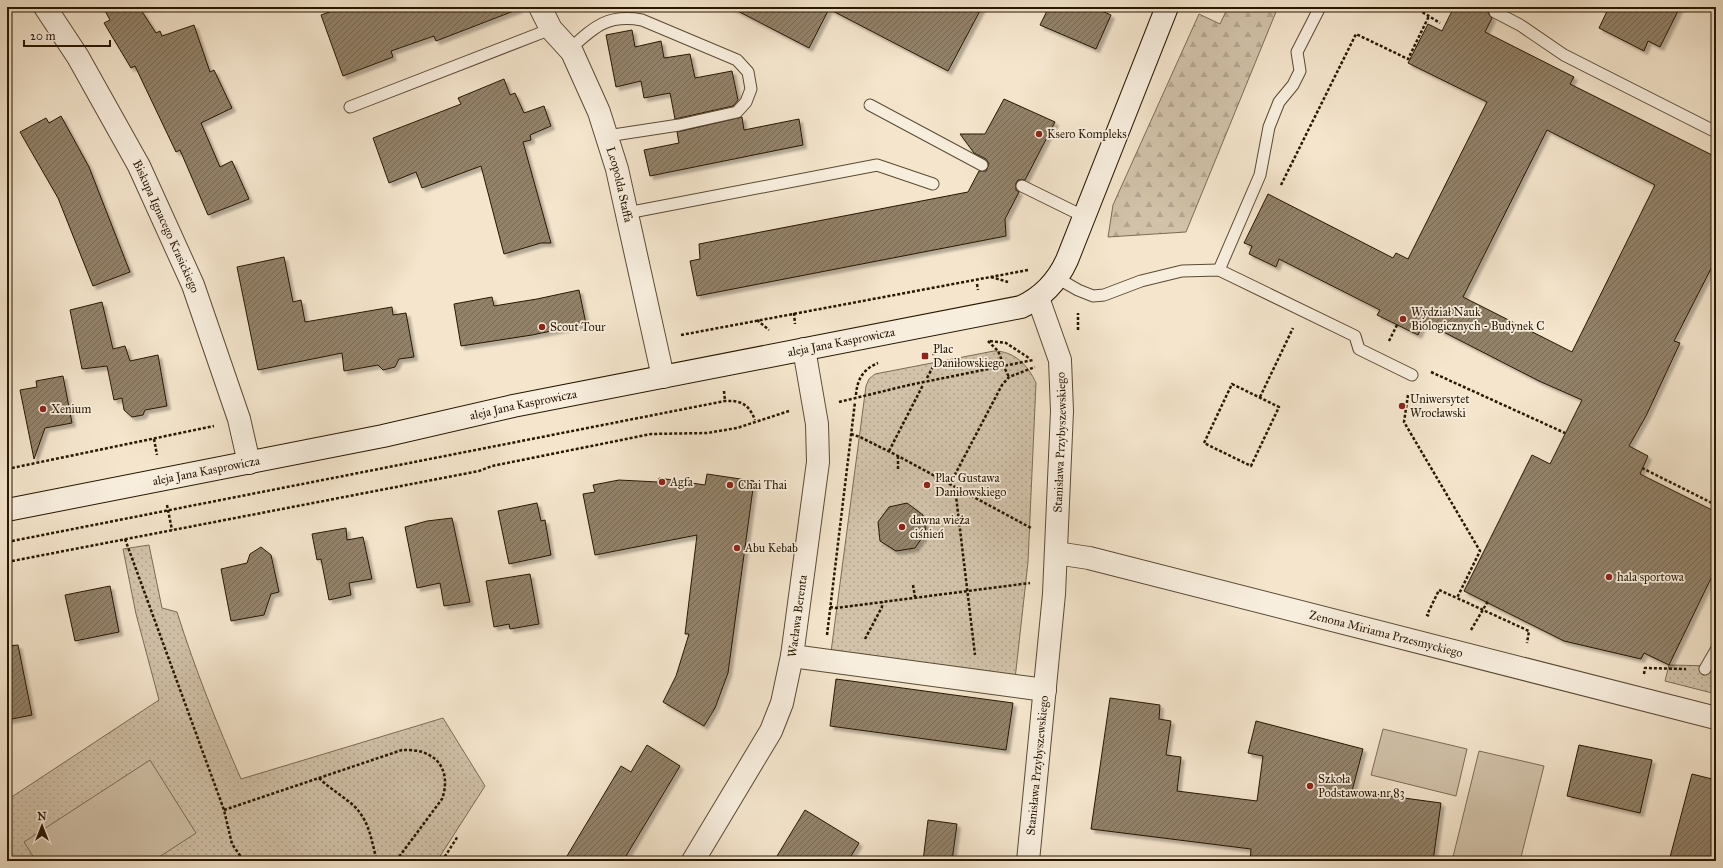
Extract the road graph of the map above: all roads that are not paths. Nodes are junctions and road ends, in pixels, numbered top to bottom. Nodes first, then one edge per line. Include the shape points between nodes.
1 (45, 7) edge
2 (540, 7) edge
3 (1167, 7) edge
4 (1320, 7) edge
5 (1495, 12) dead end
6 (551, 29) junction
7 (570, 49) junction
8 (870, 105) dead end
9 (350, 107) dead end
10 (1716, 132) edge
11 (607, 136) junction
12 (982, 165) dead end
13 (933, 184) dead end
14 (1022, 186) dead end
15 (628, 213) junction
16 (1085, 217) junction
17 (1219, 270) junction
18 (1057, 278) junction
19 (1038, 298) junction
20 (804, 349) junction
21 (1412, 375) road end
22 (663, 377) junction
23 (249, 463) junction
24 (7, 510) edge
25 (1056, 553) junction
26 (1716, 650) edge
27 (792, 656) junction
28 (1705, 669) road end
29 (1046, 690) junction
30 (1716, 718) edge
31 (693, 861) edge
32 (1028, 861) edge

1 - 23 street, Biskupa Ignacego Krasickiego via 78,57 139,166 194,285 239,419
2 - 6 street, Leopolda Staffa
3 - 16 street
4 - 17 lane via 1297,52 1300,71 1293,85 1279,102 1269,127 1260,175
5 - 10 lane via 1564,55
6 - 7 street, Leopolda Staffa
6 - 9 lane
7 - 11 street, Leopolda Staffa via 599,112
7 - 11 lane via 594,27 617,18 630,18 642,20 737,60 748,72 751,89 746,102 737,112 679,125
8 - 12 lane
11 - 15 street, Leopolda Staffa
13 - 15 lane via 877,165
14 - 16 lane
15 - 22 street, Leopolda Staffa
16 - 18 street
17 - 18 lane via 1182,271 1141,281 1104,295 1093,296
17 - 21 lane via 1355,336 1359,349
18 - 19 street
19 - 20 street, aleja Jana Kasprowicza via 1009,310
19 - 25 street, Stanisława Przybyszewskiego via 1062,370
20 - 22 street, aleja Jana Kasprowicza
20 - 27 street, Wacława Berenta via 817,424 818,462
22 - 23 street, aleja Jana Kasprowicza via 513,406
23 - 24 street, aleja Jana Kasprowicza
25 - 29 street, Stanisława Przybyszewskiego
25 - 30 street, Zenona Miriama Przesmyckiego via 1089,558
26 - 28 lane
27 - 29 street
27 - 31 street, Wacława Berenta via 782,703 771,731
29 - 32 street, Stanisława Przybyszewskiego

